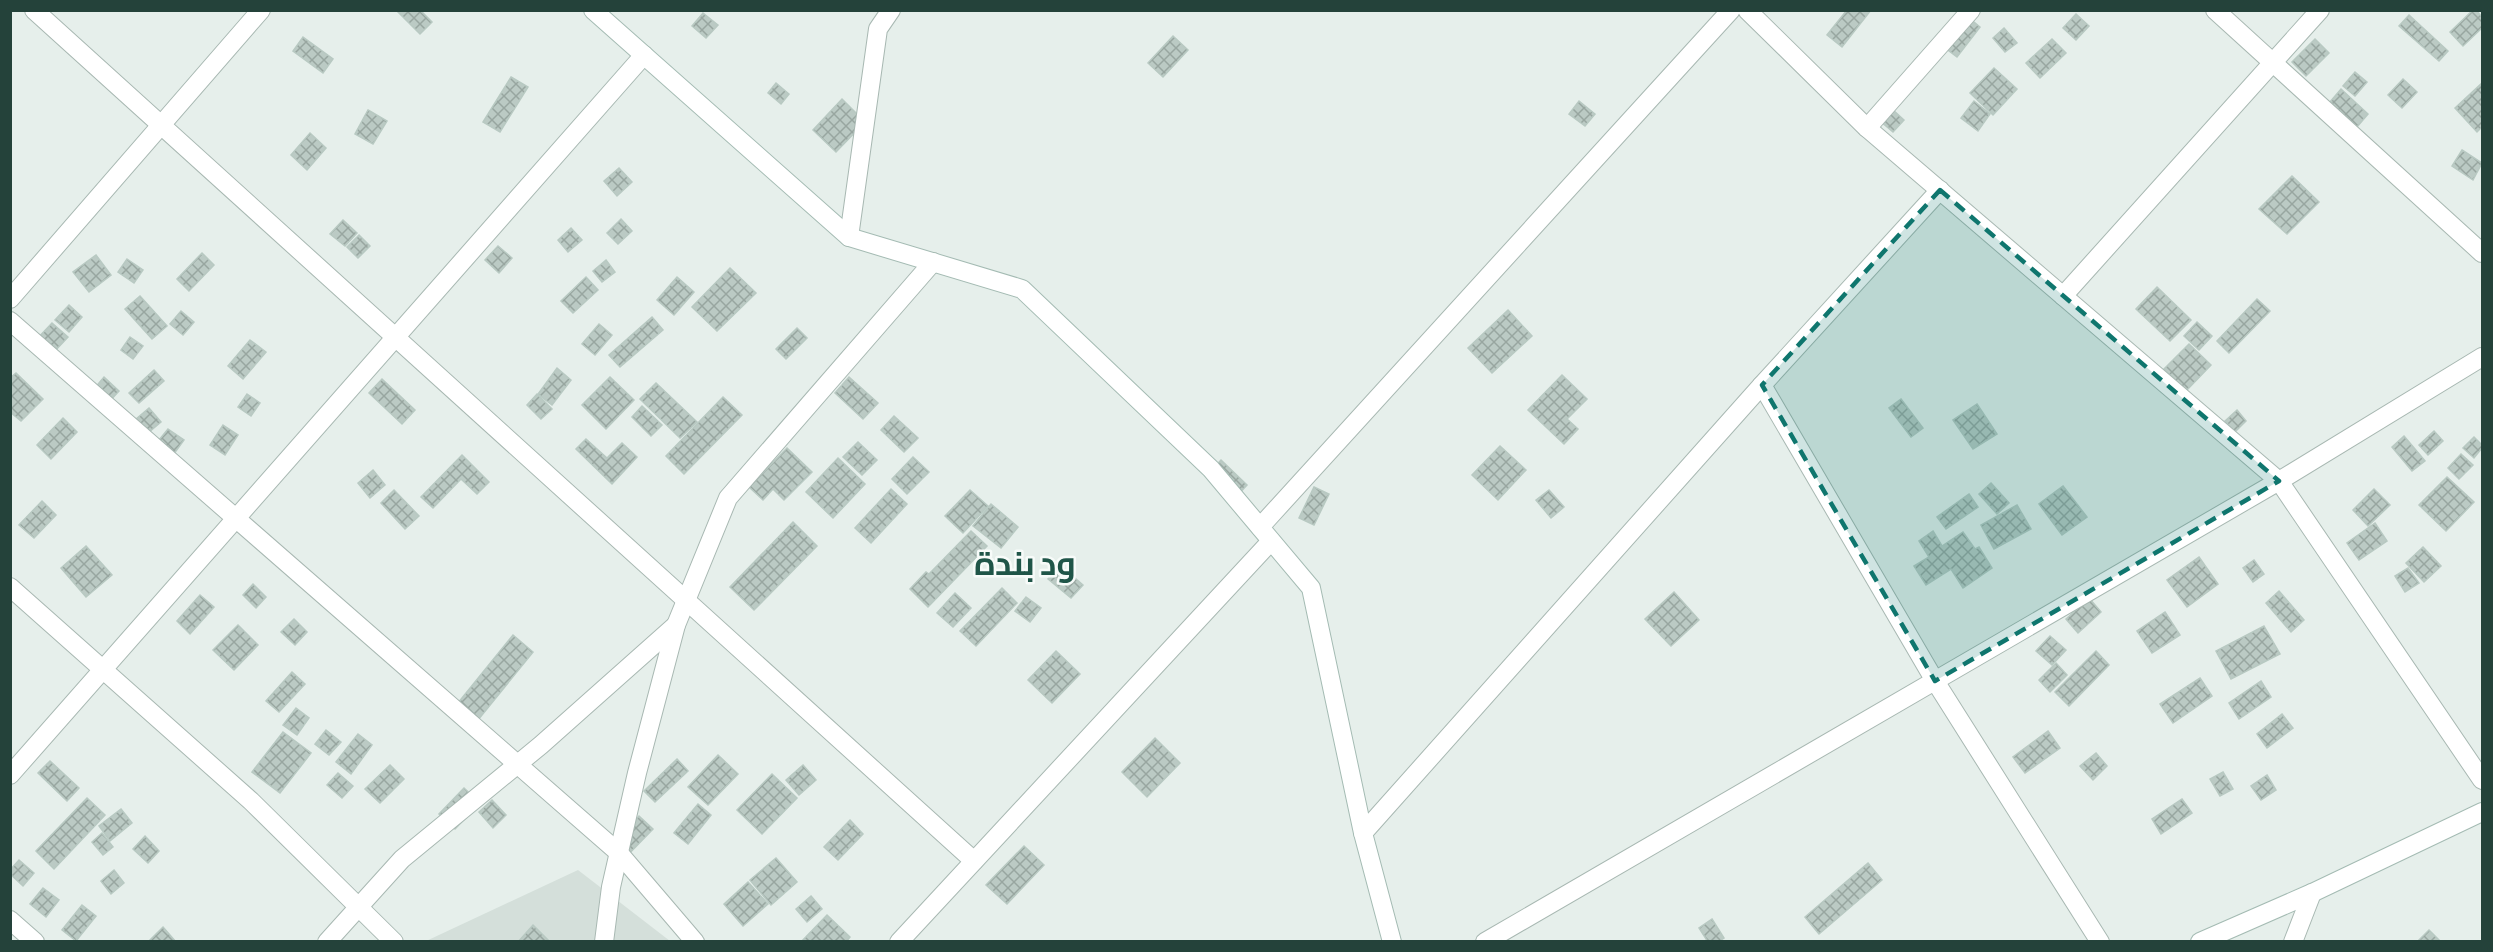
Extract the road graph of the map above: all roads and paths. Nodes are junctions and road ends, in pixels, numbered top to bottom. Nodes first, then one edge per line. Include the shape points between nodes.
1 (34, 10) edge
2 (261, 10) edge
3 (593, 10) edge
4 (891, 10) edge
5 (1731, 10) edge
6 (1747, 10) edge
7 (1971, 10) edge
8 (2215, 10) edge
9 (2320, 10) edge
10 (644, 55) junction
11 (2273, 63) junction
12 (161, 126) junction
13 (1867, 128) junction
14 (1940, 190) junction
15 (849, 237) junction
16 (2482, 253) edge
17 (933, 262) junction
18 (2063, 296) junction
19 (10, 299) edge
20 (10, 321) edge
21 (395, 338) junction
22 (2482, 357) edge
23 (1762, 385) junction
24 (2279, 481) junction
25 (236, 518) junction
26 (1266, 534) junction
27 (10, 587) edge
28 (686, 601) junction
29 (676, 625) junction
30 (103, 670) junction
31 (1935, 681) junction
32 (518, 764) junction
33 (10, 775) edge
34 (2482, 780) edge
35 (2482, 812) edge
36 (1363, 833) junction
37 (619, 853) junction
38 (974, 861) junction
39 (2312, 893) junction
40 (358, 906) junction
41 (10, 920) edge
42 (35, 942) edge
43 (327, 942) edge
44 (394, 942) edge
45 (604, 942) edge
46 (695, 942) edge
47 (899, 942) edge
48 (1392, 942) edge
49 (1485, 942) edge
50 (2100, 942) edge
51 (2199, 942) edge
52 (2293, 942) edge

1 - 12 street
2 - 12 street
3 - 10 street
4 - 15 street via 878,29
5 - 26 street
6 - 13 street
7 - 13 street
8 - 11 street
9 - 11 street
10 - 15 street
10 - 21 street
11 - 16 street
11 - 18 street
12 - 19 street
12 - 21 street
13 - 14 street
14 - 18 street
14 - 23 street
15 - 17 street
17 - 26 street via 1022,289 1211,469
17 - 28 street via 728,498
18 - 24 street
20 - 25 street
21 - 25 street
21 - 28 street
22 - 24 street
23 - 31 street
23 - 36 street
24 - 31 street
24 - 34 street
25 - 30 street
25 - 32 street
26 - 36 street via 1311,588
26 - 38 street
27 - 30 street
28 - 29 street
28 - 38 street
29 - 32 street
29 - 37 street
30 - 33 street
30 - 40 street via 251,801
31 - 49 street
31 - 50 street
32 - 37 street
32 - 40 street via 402,859
35 - 39 street
36 - 48 street
37 - 45 street
37 - 46 street
38 - 47 street
39 - 51 street
39 - 52 street
40 - 43 street
40 - 44 street
41 - 42 street

